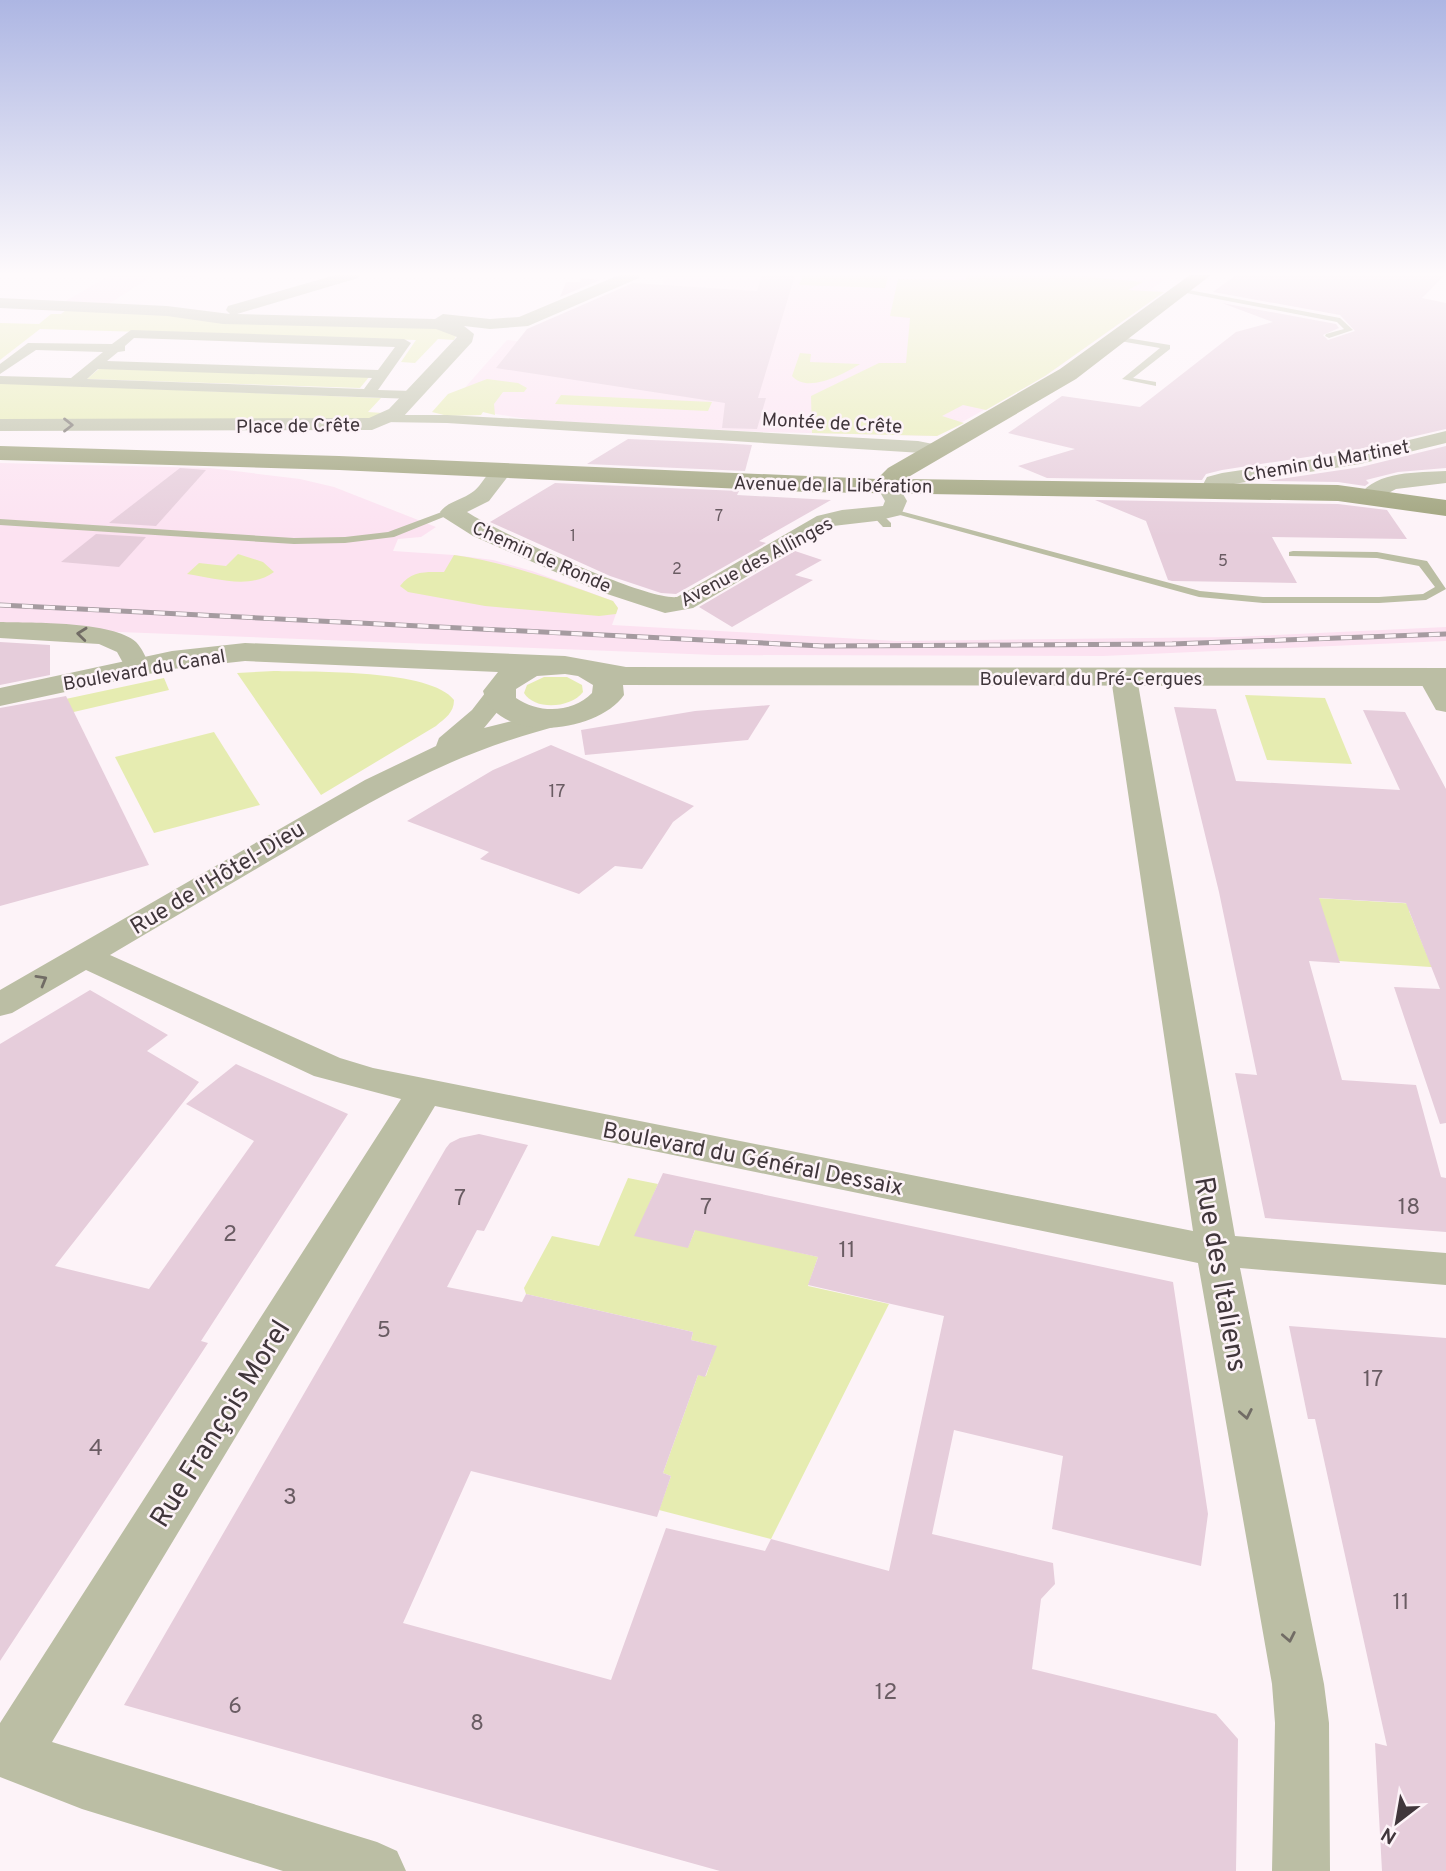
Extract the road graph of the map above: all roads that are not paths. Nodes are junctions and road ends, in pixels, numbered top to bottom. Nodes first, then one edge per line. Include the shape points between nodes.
1 (98, 362) edge
2 (390, 362) edge
3 (444, 362) edge
4 (1082, 362) edge
5 (1147, 362) edge
6 (95, 365) junction
7 (382, 374) junction
8 (0, 380) edge
9 (75, 382) junction
10 (1153, 384) dead end
11 (368, 393) junction
12 (413, 395) junction
13 (388, 419) junction
14 (0, 425) edge
15 (1446, 438) edge
16 (935, 451) junction
17 (0, 453) edge
18 (502, 471) junction
19 (1446, 477) edge
20 (1008, 487) junction
21 (1211, 490) junction
22 (1370, 495) junction
23 (1446, 508) edge
24 (886, 509) junction
25 (451, 512) junction
26 (0, 523) edge
27 (1293, 554) dead end
28 (659, 605) joint
29 (0, 630) edge
30 (415, 659) junction
31 (137, 666) junction
32 (541, 666) junction
33 (597, 673) junction
34 (736, 677) junction
35 (1438, 677) edge
36 (1124, 678) junction
37 (499, 692) junction
38 (0, 697) edge
39 (1446, 704) edge
40 (596, 707) junction
41 (556, 718) junction
42 (438, 754) junction
43 (84, 956) junction
44 (0, 1005) edge
45 (424, 1091) junction
46 (1216, 1250) junction
47 (1446, 1269) edge
48 (7, 1753) edge
49 (377, 1871) edge
50 (1301, 1871) edge

1 - 6 street
2 - 7 street
3 - 12 street, Place de Crête
4 - 16 main road
5 - 10 lane via 1126,379
6 - 7 street
6 - 9 street
7 - 11 street
8 - 9 street
9 - 11 street
11 - 12 street
12 - 13 street, Place de Crête
14 -> 13 street, Place de Crête via 353,426
13 - 16 street, Montée de Crête via 474,420 918,446
15 - 21 street, Chemin du Martinet via 1360,458 1222,479
16 - 20 main road via 932,459 936,466 950,475
16 - 24 main road via 892,476
17 - 18 main road, Avenue de la Libération
18 - 24 main road, Avenue de la Libération via 782,485
18 - 25 street, Chemin de Ronde via 481,496
19 - 22 street via 1378,486
20 - 21 main road, Avenue de la Libération
20 - 24 main road, Avenue de la Libération
21 - 22 main road, Avenue de la Libération
22 - 23 main road, Avenue de la Libération
24 - 27 lane via 1199,594 1262,600 1379,600 1426,597 1441,587 1423,564 1377,555
24 - 28 street, Avenue des Allinges via 832,517 684,603
25 - 26 lane via 390,535 345,540 294,541
25 - 28 street, Chemin de Ronde via 560,567
31 -> 29 street via 126,647 104,638
30 - 31 street, Boulevard du Canal via 253,652
30 - 32 street, Boulevard du Canal
30 - 37 street, Boulevard du Canal via 484,678
31 - 38 street, Boulevard du Canal
32 - 33 street, Rue de l'Hôtel-Dieu via 571,665
32 - 37 street, Rue de l'Hôtel-Dieu via 512,675
33 - 34 street, Boulevard du Pré-Cergues
33 - 40 street via 609,687
34 - 36 street, Boulevard du Pré-Cergues
34 - 40 street, Boulevard du Pré-Cergues
35 - 36 street, Boulevard du Pré-Cergues
35 - 39 street
36 - 46 street, Rue des Italiens
37 - 41 street, Rue de l'Hôtel-Dieu via 506,706 517,712
37 - 42 street, Rue de l'Hôtel-Dieu via 482,716
40 - 41 street, Rue de l'Hôtel-Dieu
41 - 42 street, Rue de l'Hôtel-Dieu
42 - 43 street, Rue de l'Hôtel-Dieu via 300,828
44 -> 43 street, Rue de l'Hôtel-Dieu
43 - 45 street, Boulevard du Général Dessaix via 327,1067
45 - 46 street, Boulevard du Général Dessaix
45 - 48 street, Rue François Morel
46 - 47 street, Boulevard du Général Dessaix
46 -> 50 street, Rue des Italiens via 1298,1684
48 - 49 street via 82,1781

